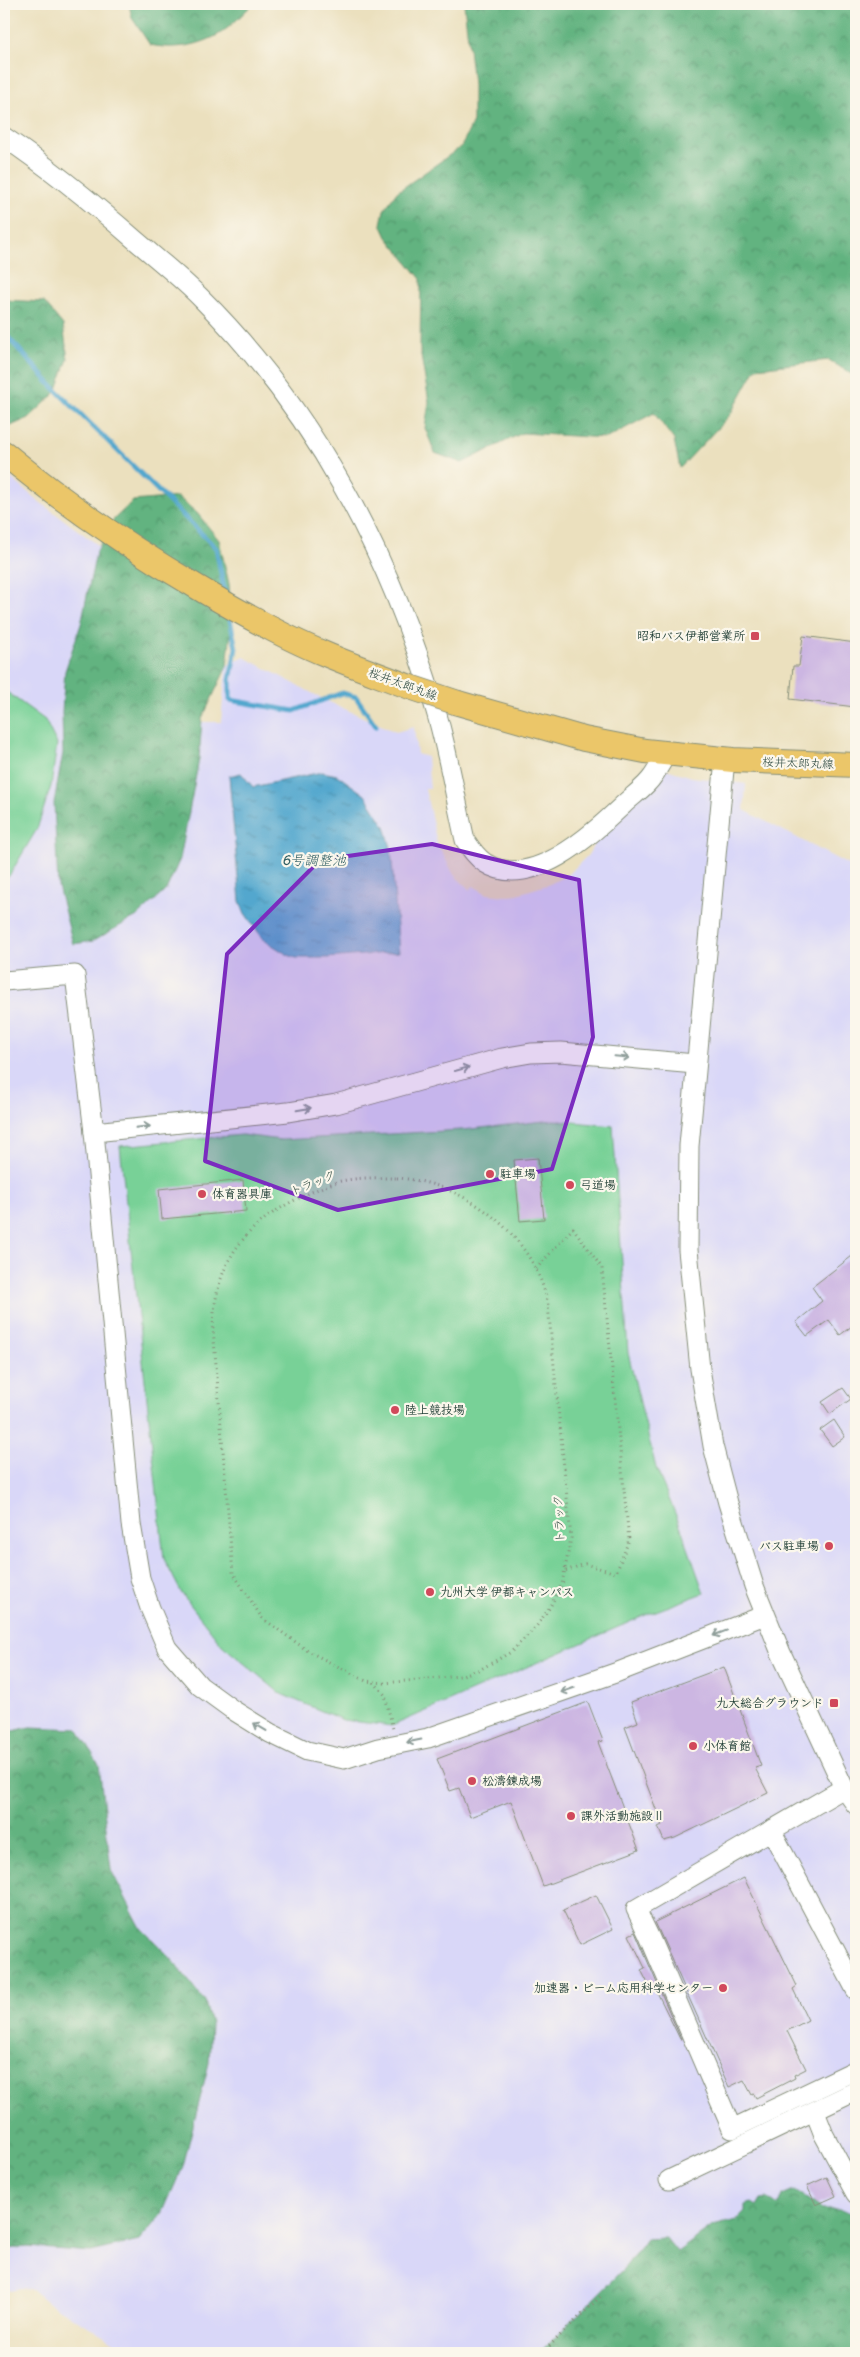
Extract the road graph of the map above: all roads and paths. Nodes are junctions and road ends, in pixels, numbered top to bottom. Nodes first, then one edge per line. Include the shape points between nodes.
1 (4, 138) edge
2 (4, 453) edge
3 (666, 753) junction
4 (725, 759) junction
5 (856, 765) edge
6 (4, 981) edge
7 (696, 1064) junction
8 (94, 1132) junction
9 (536, 1269) junction
10 (565, 1571) junction
11 (765, 1615) junction
12 (374, 1682) junction
13 (395, 1744) junction
14 (844, 1788) junction
15 (856, 1805) edge
16 (771, 1830) junction
17 (856, 1990) edge
18 (856, 2070) edge
19 (856, 2091) edge
20 (815, 2112) junction
21 (669, 2180) dead end
22 (856, 2194) edge
23 (603, 2294) dead end
24 (542, 2353) edge

1 - 3 street via 86,198 200,296 283,393 318,443 390,580 436,709 465,840 475,855 486,864 519,870 560,856 593,832 652,777
2 - 3 main road, 桜井太郎丸線, bridge via 52,493 132,549 263,624 325,654 458,703 584,739
3 - 4 main road, 桜井太郎丸線
4 - 5 main road, 桜井太郎丸線
4 - 7 street
6 - 8 street via 75,975
8 -> 7 street via 327,1105 531,1053 561,1052
7 - 11 street via 687,1211 700,1369 728,1503
13 -> 8 street via 344,1759 307,1751 270,1733 213,1696 200,1686 168,1648 140,1578 131,1524
9 - 10 path, トラック via 542,1279 548,1305 571,1538
9 - 10 path via 573,1228 602,1268 629,1540 616,1573 585,1564
9 - 12 path, トラック via 502,1226 482,1207 467,1199 417,1179 364,1178 328,1185 264,1218 241,1242 222,1278 216,1299 214,1328 233,1573 262,1618 330,1664
10 - 12 path, トラック via 559,1592 536,1627 511,1652 460,1676 396,1683
11 -> 13 street via 618,1672 428,1738
11 - 14 street
12 - 13 path via 385,1695
14 - 15 street
14 - 16 street
16 - 17 street
16 - 18 street via 636,1909 732,2129
19 - 20 street
20 - 21 street
20 - 22 street
23 - 24 path

